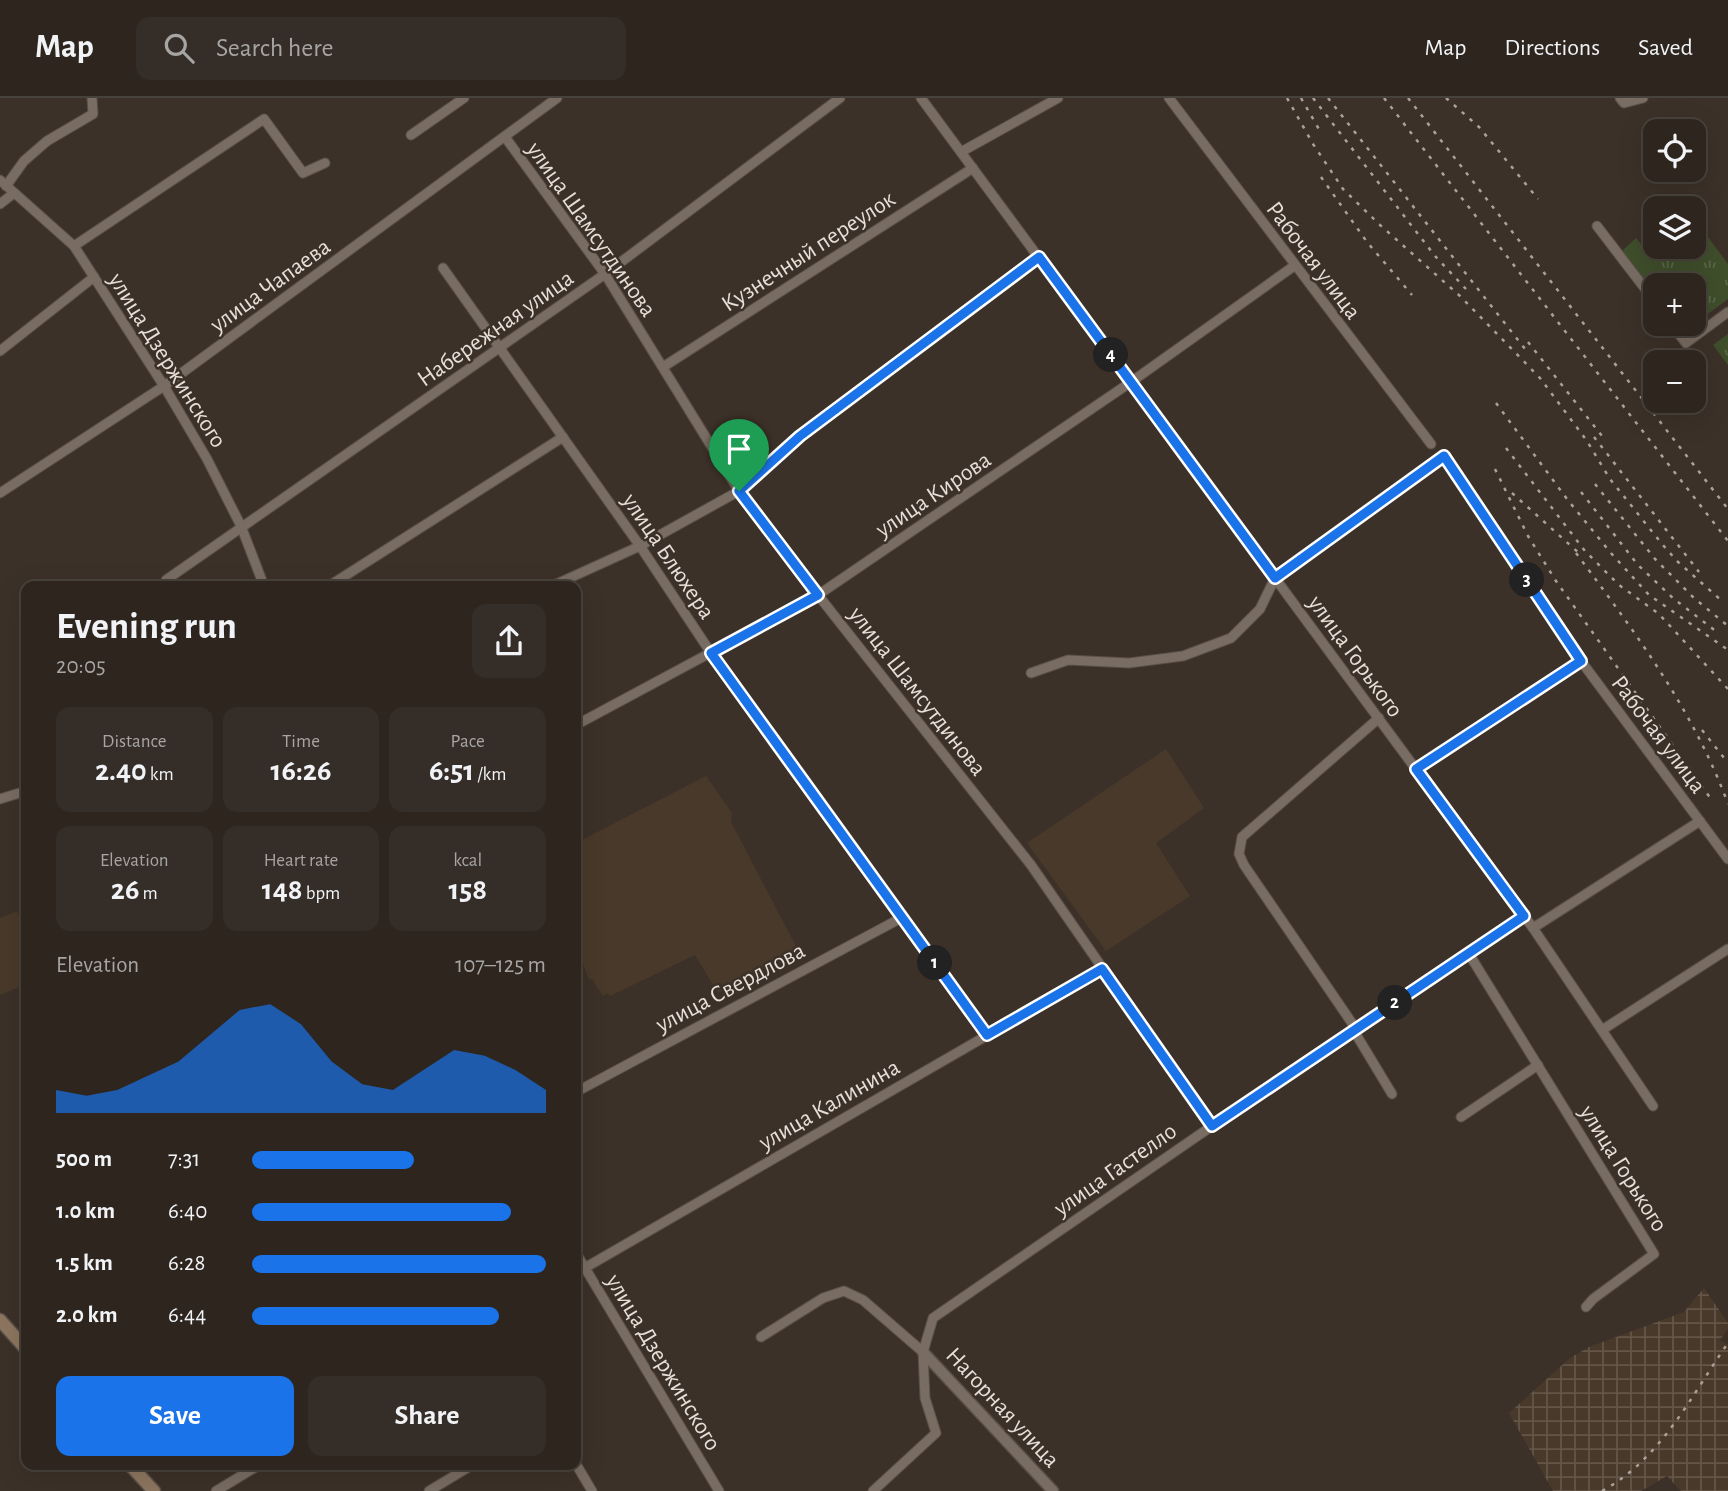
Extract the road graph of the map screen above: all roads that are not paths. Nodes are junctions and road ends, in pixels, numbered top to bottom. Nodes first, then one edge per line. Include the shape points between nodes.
1 (92, 98) edge
2 (464, 98) edge
3 (557, 98) edge
4 (839, 98) edge
5 (922, 98) edge
6 (1058, 98) edge
7 (1168, 98) edge
8 (1620, 98) edge
9 (1642, 99) edge
10 (411, 135) dead end
11 (505, 136) junction
12 (961, 152) junction
13 (325, 163) dead end
14 (973, 168) junction
15 (3, 183) edge
16 (14, 193) junction
17 (0, 204) edge
18 (1597, 226) dead end
19 (74, 246) junction
20 (1039, 257) junction
21 (1294, 266) junction
22 (443, 268) dead end
23 (605, 274) junction
24 (94, 277) junction
25 (1643, 286) edge
26 (1728, 312) edge
27 (1706, 328) edge
28 (1680, 336) edge
29 (1695, 336) edge
30 (500, 348) junction
31 (0, 351) edge
32 (663, 367) junction
33 (1131, 382) junction
34 (164, 386) junction
35 (563, 437) junction
36 (1431, 444) dead end
37 (739, 491) junction
38 (0, 493) edge
39 (241, 527) junction
40 (640, 545) junction
41 (1275, 578) junction
42 (166, 580) dead end
43 (262, 581) edge
44 (337, 581) edge
45 (563, 581) edge
46 (818, 595) junction
47 (711, 653) junction
48 (1581, 661) junction
49 (1031, 673) dead end
50 (1379, 719) junction
51 (581, 722) edge
52 (1416, 769) junction
53 (21, 793) edge
54 (0, 799) edge
55 (1700, 821) junction
56 (1728, 859) edge
57 (1524, 916) junction
58 (903, 917) junction
59 (1533, 928) junction
60 (1728, 949) edge
61 (1469, 954) junction
62 (1102, 969) junction
63 (1355, 1030) junction
64 (1602, 1030) junction
65 (987, 1035) junction
66 (1538, 1065) junction
67 (581, 1089) edge
68 (1392, 1094) dead end
69 (1653, 1106) dead end
70 (1461, 1117) dead end
71 (1212, 1126) junction
72 (581, 1269) edge
73 (581, 1272) edge
74 (1586, 1307) dead end
75 (0, 1320) edge
76 (761, 1336) dead end
77 (21, 1343) edge
78 (923, 1352) junction
79 (135, 1470) edge
80 (251, 1470) edge
81 (464, 1470) edge
82 (580, 1470) edge
83 (154, 1491) edge
84 (216, 1491) edge
85 (429, 1491) edge
86 (592, 1491) edge
87 (719, 1491) edge
88 (873, 1491) edge
89 (1053, 1491) edge

1 - 15 street via 93,114 47,142
2 - 10 street
3 - 11 street, улица Чапаева
4 - 23 street, Набережная улица
5 - 12 street, улица Горького
6 - 12 street
7 - 21 street, Рабочая улица
8 - 9 street via 1624,103
11 - 23 street, улица Шамсутдинова
11 - 34 street, улица Чапаева
12 - 14 street, улица Горького
13 - 19 street via 303,173 264,119
14 - 20 street, улица Горького
14 - 32 street, Кузнечный переулок
15 - 16 street, улица Дзержинского
16 - 17 street
16 - 19 street, улица Дзержинского
18 - 25 street
19 - 24 street, улица Дзержинского
20 - 33 street, улица Горького
20 - 37 street via 800,436
21 - 33 street, улица Кирова
21 - 36 street, Рабочая улица
22 - 30 street, улица Блюхера
23 - 30 street, Набережная улица
23 - 32 street, улица Шамсутдинова
24 - 31 street
24 - 34 street, улица Дзержинского
26 - 27 street
28 - 29 street via 1686,343
30 - 35 street, улица Блюхера
30 - 39 street, Набережная улица
32 - 37 street, улица Шамсутдинова
33 - 41 street, улица Горького
33 - 46 street, улица Кирова
34 - 38 street, улица Чапаева
34 - 39 street, улица Дзержинского
35 - 40 street, улица Блюхера
35 - 44 street
37 - 40 street
37 - 46 street, улица Шамсутдинова
39 - 42 street, Набережная улица
39 - 43 street, улица Дзержинского
40 - 45 street
40 - 47 street, улица Блюхера
41 - 48 street, Рабочая улица via 1444,456
41 - 49 street via 1260,610 1231,638 1183,656 1129,663 1068,660
41 - 50 street, улица Горького
46 - 47 street, улица Кирова
46 - 62 street, улица Шамсутдинова via 1031,865
47 - 51 street, улица Кирова
47 - 58 street, улица Блюхера
48 - 52 street
48 - 55 street, Рабочая улица
50 - 52 street, улица Горького
50 - 63 street via 1242,837 1239,854
52 - 57 street, улица Горького
53 - 54 street
55 - 56 street, Рабочая улица
55 - 59 street
57 - 59 street, улица Горького
57 - 61 street, улица Гастелло
58 - 65 street, улица Блюхера
58 - 67 street, улица Свердлова
59 - 64 street, улица Горького
60 - 64 street
61 - 63 street, улица Гастелло
61 - 66 street, улица Горького
62 - 65 street, улица Калинина
62 - 71 street, улица Шамсутдинова
63 - 68 street
63 - 71 street, улица Гастелло
64 - 69 street, улица Горького
65 - 72 street, улица Калинина
66 - 70 street
66 - 74 street, улица Горького via 1654,1254
71 - 78 street, улица Гастелло via 933,1318
73 - 87 street, улица Дзержинского
75 - 77 main road
76 - 78 street via 823,1298 844,1291 863,1300
78 - 88 street, улица Гастелло via 925,1398 936,1433
78 - 89 street, Нагорная улица
79 - 83 main road
80 - 84 street
81 - 85 street
82 - 86 street

